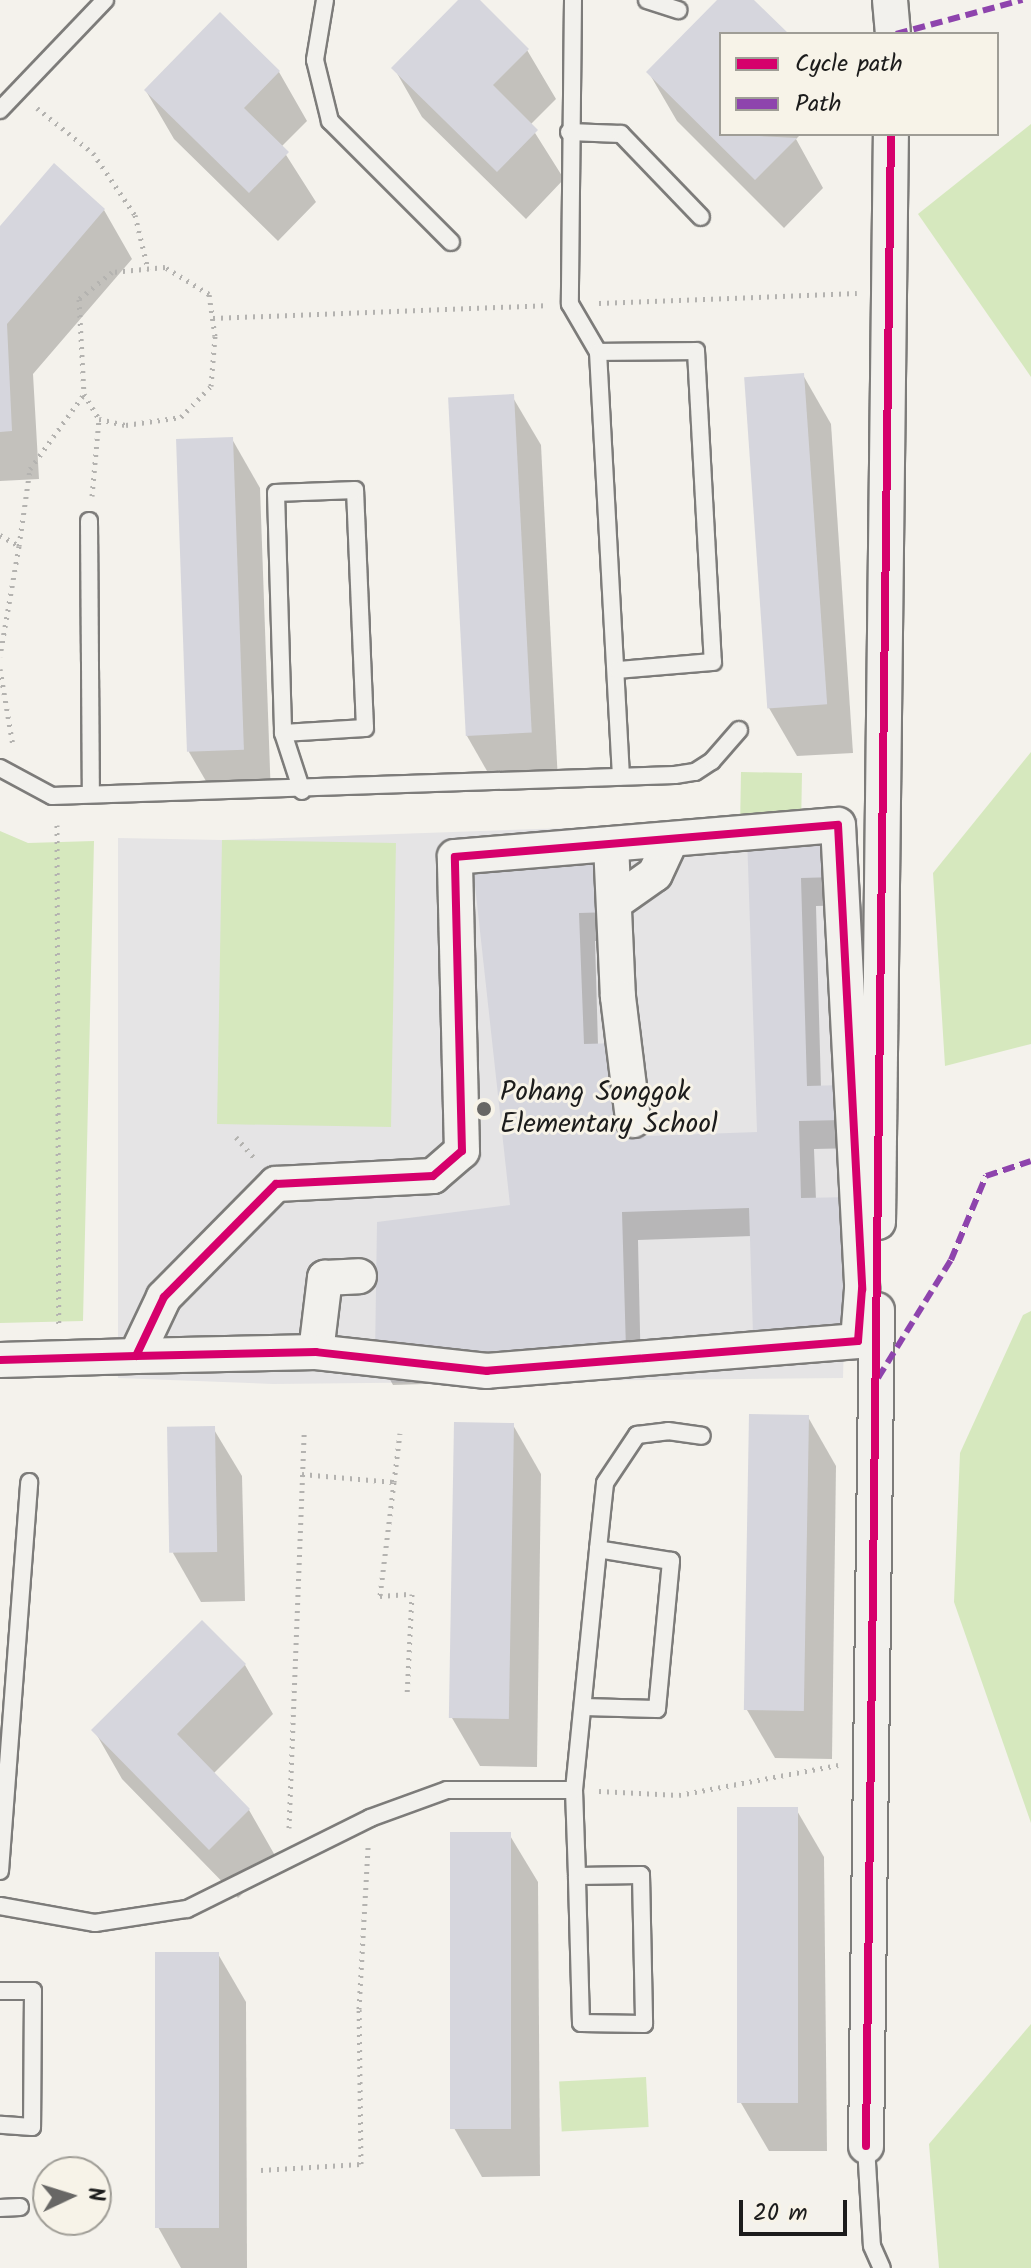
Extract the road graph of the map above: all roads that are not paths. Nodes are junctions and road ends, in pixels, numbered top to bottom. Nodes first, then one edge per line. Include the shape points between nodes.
1 (105, 0) edge
2 (325, 0) edge
3 (573, 0) edge
4 (647, 0) edge
5 (890, 0) edge
6 (678, 10) dead end
7 (893, 32) edge
8 (0, 110) edge
9 (569, 132) junction
10 (891, 136) edge
11 (701, 217) dead end
12 (451, 242) dead end
13 (598, 352) junction
14 (89, 521) road end
15 (618, 670) junction
16 (739, 730) dead end
17 (283, 733) junction
18 (0, 768) edge
19 (621, 776) junction
20 (91, 791) junction
21 (302, 791) junction
22 (671, 839) junction
23 (611, 844) junction
24 (614, 903) junction
25 (633, 1120) dead end
26 (359, 1276) dead end
27 (316, 1352) junction
28 (136, 1356) junction
29 (0, 1360) edge
30 (702, 1436) dead end
31 (29, 1482) dead end
32 (598, 1549) junction
33 (583, 1707) junction
34 (574, 1790) junction
35 (0, 1871) edge
36 (577, 1876) junction
37 (0, 1906) edge
38 (0, 1991) edge
39 (0, 2125) edge
40 (866, 2146) joint
41 (20, 2207) dead end
42 (0, 2208) edge
43 (882, 2268) edge

1 - 8 lane
2 - 12 lane via 315,60 330,121
3 - 9 lane
4 - 6 lane
5 - 7 street
9 - 11 lane via 621,134
9 - 13 lane via 570,304
10 - 40 street
13 - 15 lane
13 - 15 lane via 696,351 713,662
14 - 20 lane
15 - 19 lane
16 - 19 lane via 695,772
17 - 17 lane via 276,493 355,490 365,728
17 - 21 lane
18 - 20 lane via 52,796
19 - 21 lane
20 - 21 lane
22 - 23 street
22 - 24 street via 655,874
22 - 27 street via 838,825 862,1289 858,1341 487,1371
23 - 24 street
23 - 28 street via 455,857 462,1151 433,1176 276,1184 164,1297
24 - 25 street
26 - 27 street via 325,1278
27 - 28 street
28 - 29 street
30 - 32 lane via 668,1431 637,1435 605,1483
31 - 35 lane
32 - 33 lane
32 - 33 lane via 671,1561 657,1709
33 - 34 lane
34 - 36 lane
34 - 37 lane via 447,1790 370,1818 187,1909 95,1923
36 - 36 lane via 581,2023 644,2024 641,1875
38 - 39 lane via 33,1991 32,2127
40 - 43 lane via 872,2246
41 - 42 lane

